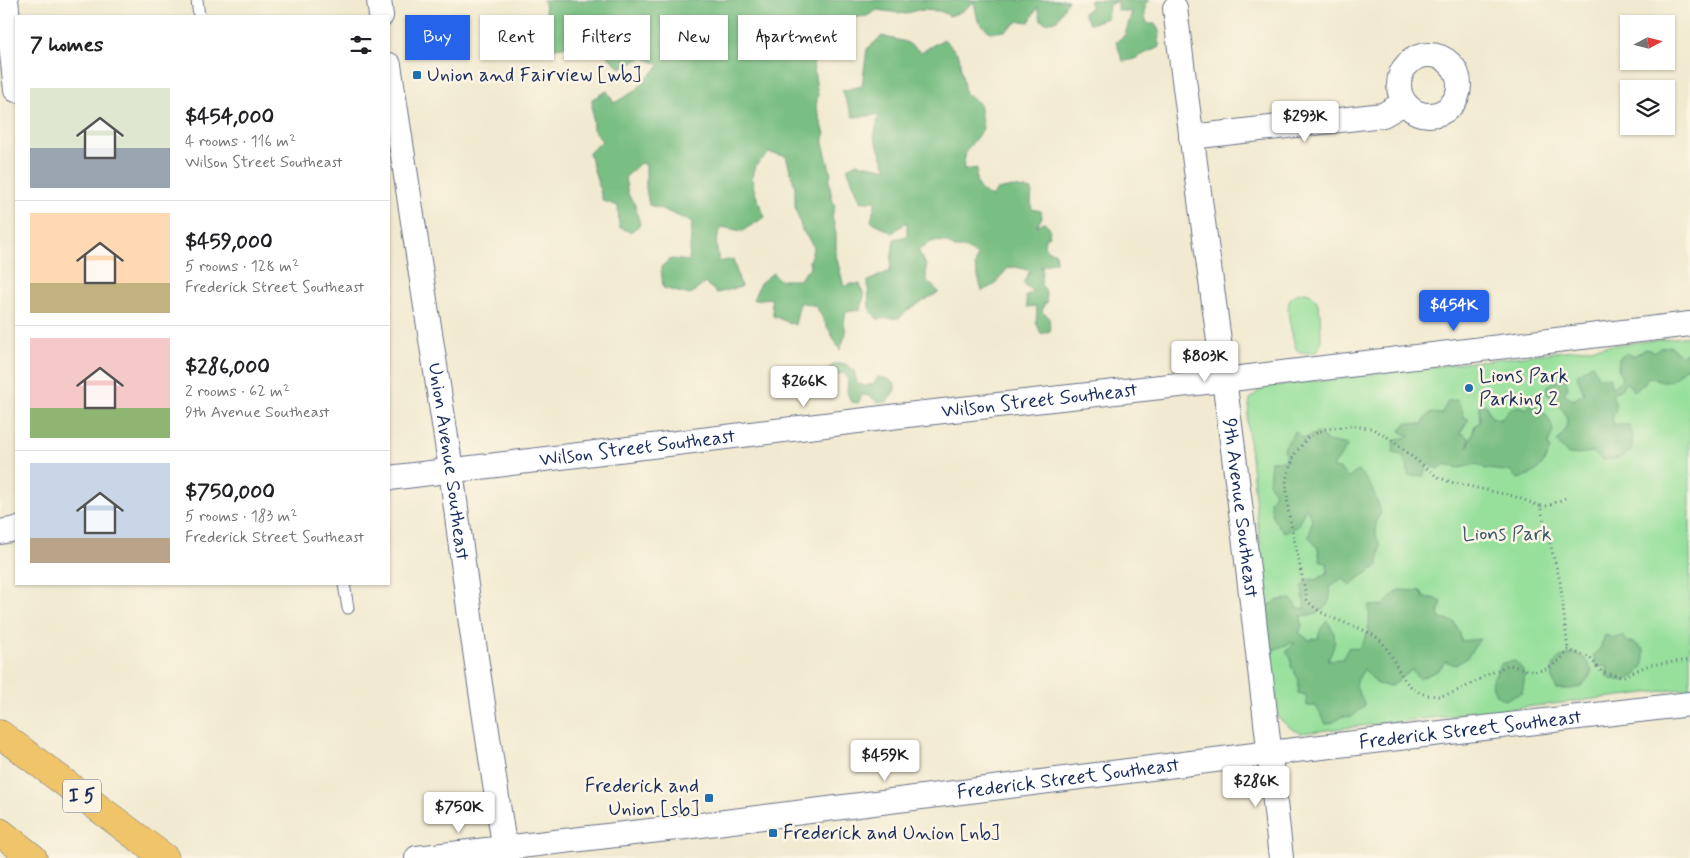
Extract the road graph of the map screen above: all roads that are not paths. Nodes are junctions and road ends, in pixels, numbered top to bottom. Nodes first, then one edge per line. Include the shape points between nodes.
1 (6, 0) edge
2 (197, 0) edge
3 (379, 0) edge
4 (1175, 8) dead end
5 (198, 15) edge
6 (381, 15) edge
7 (390, 72) edge
8 (15, 81) edge
9 (1404, 103) dead end
10 (1191, 137) junction
11 (1690, 324) edge
12 (1224, 380) junction
13 (451, 470) junction
14 (390, 478) edge
15 (15, 529) edge
16 (0, 532) edge
17 (344, 585) edge
18 (348, 608) dead end
19 (1690, 704) edge
20 (0, 734) edge
21 (1270, 753) junction
22 (0, 832) edge
23 (505, 853) edge
24 (33, 858) edge
25 (165, 858) edge
26 (417, 858) edge
27 (1281, 858) edge

1 - 8 street
2 - 5 lane
3 - 6 street
4 - 10 street, 9th Avenue Southeast
7 - 13 street, Union Avenue Southeast
9 - 10 street via 1383,115
10 - 12 street, 9th Avenue Southeast
11 - 12 street, Wilson Street Southeast
12 - 13 street, Wilson Street Southeast
12 - 21 street, 9th Avenue Southeast
13 - 14 street, Wilson Street Southeast
13 - 23 street, Union Avenue Southeast
15 - 16 street
17 - 18 lane
19 - 21 street, Frederick Street Southeast
20 - 25 highway, I 5
21 - 23 street, Frederick Street Southeast
21 - 27 street, 9th Avenue Southeast
22 - 24 highway
23 - 26 street, Frederick Street Southeast

